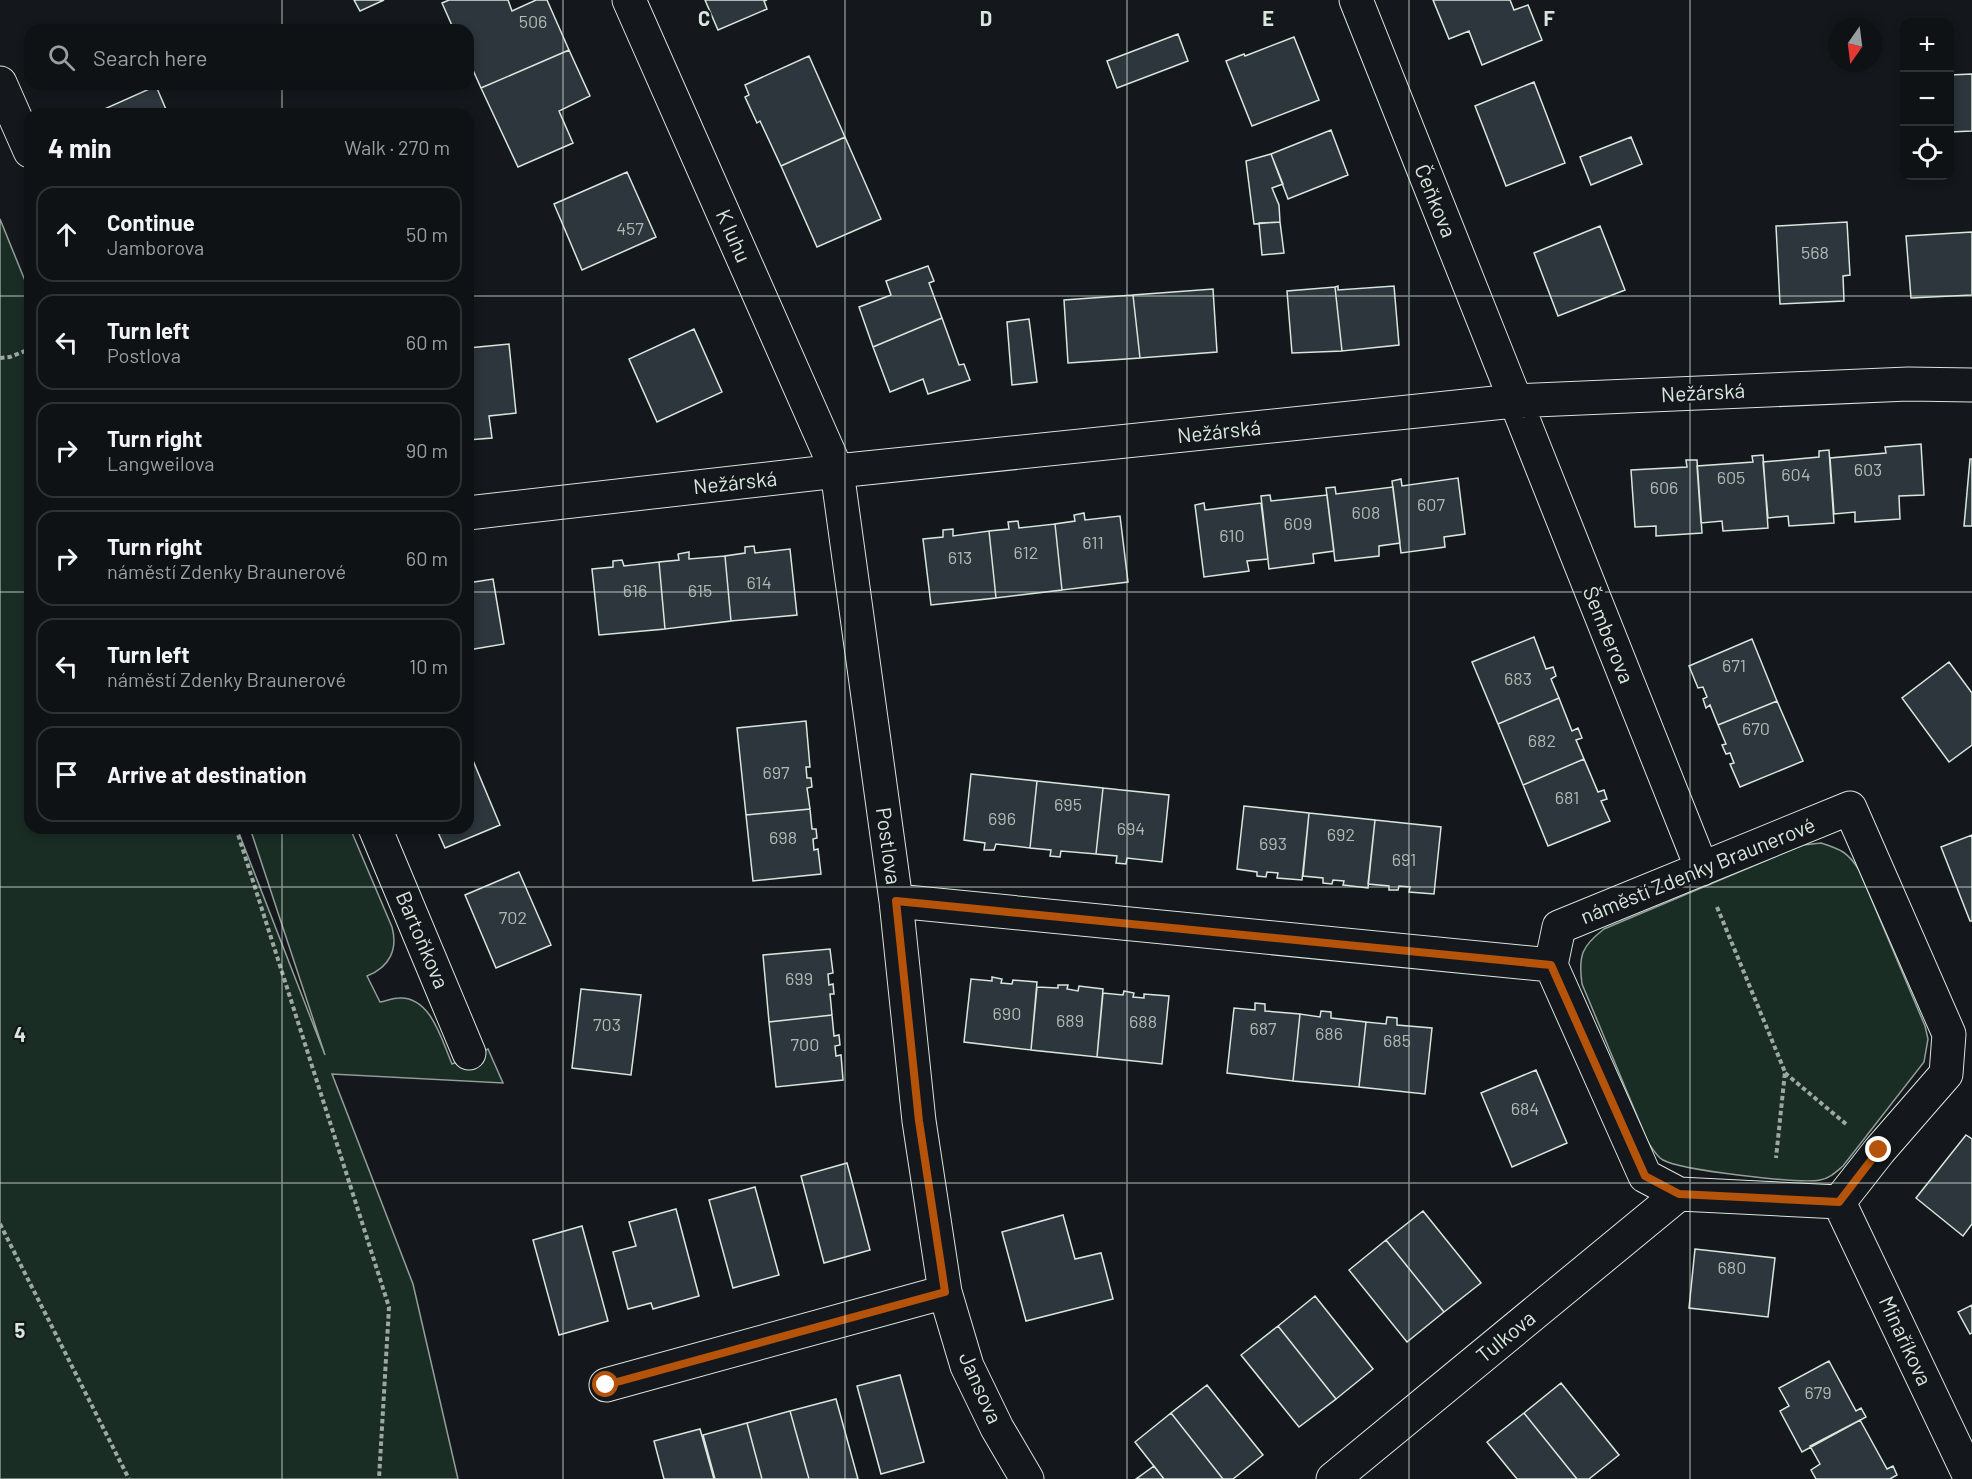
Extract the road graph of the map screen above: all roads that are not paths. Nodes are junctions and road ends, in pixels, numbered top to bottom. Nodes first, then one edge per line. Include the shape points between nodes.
1 (629, 0) edge
2 (1356, 0) edge
3 (0, 83) edge
4 (24, 137) edge
5 (1972, 385) edge
6 (1514, 401) junction
7 (837, 471) junction
8 (474, 512) edge
9 (378, 834) edge
10 (1702, 869) junction
11 (896, 901) junction
12 (1551, 965) junction
13 (469, 1053) dead end
14 (1959, 1076) edge
15 (1679, 1194) junction
16 (1839, 1202) junction
17 (945, 1292) junction
18 (606, 1385) dead end
19 (1028, 1479) edge
20 (1333, 1479) edge
21 (1971, 1479) edge

1 - 7 street, K luhu
2 - 6 street, Čeňkova
3 - 4 street
5 - 6 street, Nežárská via 1908,384
6 - 7 street, Nežárská
6 - 10 street, Šemberova
7 - 8 street, Nežárská
7 - 11 street, Postlova
9 - 13 street, Bartoňkova
10 - 12 street, náměstí Zdenky Braunerové via 1559,927
10 - 14 street, náměstí Zdenky Braunerové via 1850,808 1949,1034
11 - 12 street
11 - 17 street, Postlova via 919,1121
12 - 15 street via 1645,1176
14 - 16 street, náměstí Zdenky Braunerové via 1879,1150
15 - 16 street
15 - 20 street, Tulkova
16 - 21 street, Minaříkova
17 - 18 street
17 - 19 street, Jansova via 967,1366

